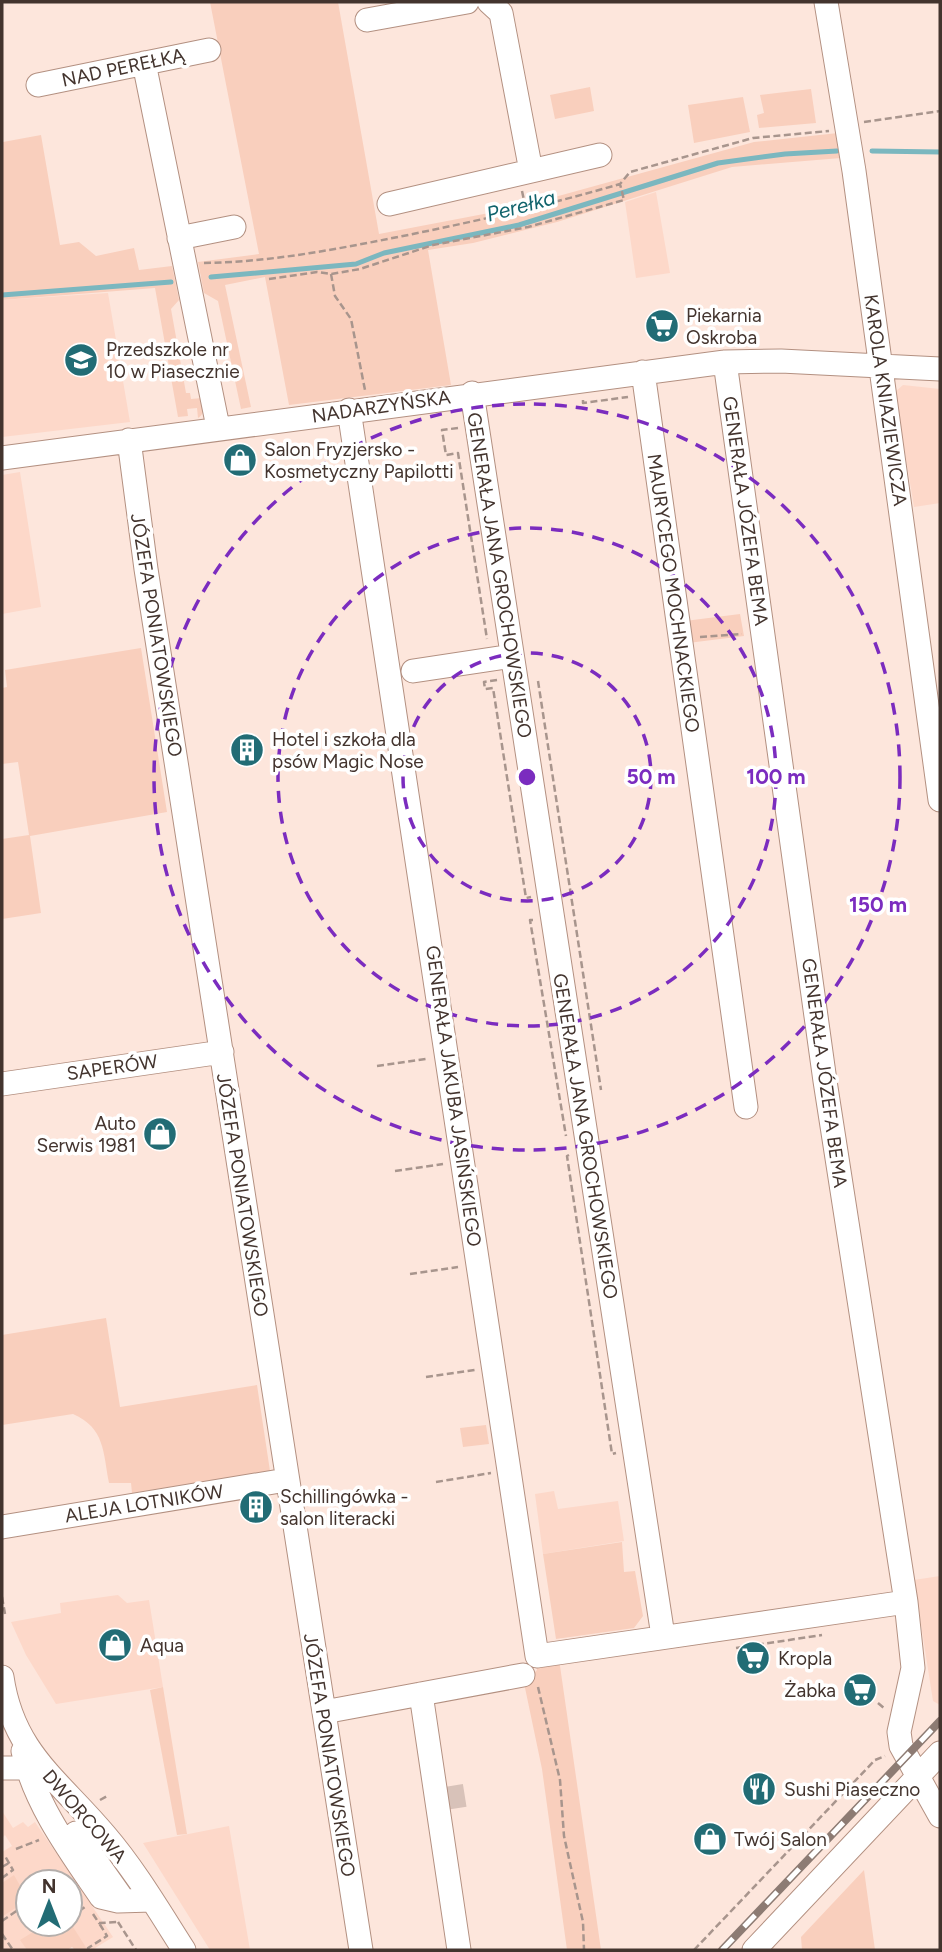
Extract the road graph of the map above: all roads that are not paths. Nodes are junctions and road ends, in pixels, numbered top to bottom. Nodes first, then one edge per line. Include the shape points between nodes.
1 (467, 2) edge
2 (489, 2) edge
3 (826, 2) edge
4 (416, 6) edge
5 (367, 20) dead end
6 (209, 50) dead end
7 (144, 63) junction
8 (37, 85) dead end
9 (600, 155) dead end
10 (531, 172) junction
11 (388, 204) dead end
12 (234, 227) dead end
13 (179, 238) junction
14 (725, 362) junction
15 (881, 366) junction
16 (936, 370) edge
17 (643, 372) junction
18 (472, 393) junction
19 (358, 408) junction
20 (218, 427) junction
21 (129, 440) junction
22 (2, 458) edge
23 (506, 670) junction
24 (413, 671) dead end
25 (940, 800) edge
26 (222, 1052) junction
27 (2, 1084) edge
28 (746, 1107) dead end
29 (286, 1480) junction
30 (2, 1527) edge
31 (906, 1602) junction
32 (663, 1636) junction
33 (529, 1676) road end
34 (2, 1677) edge
35 (421, 1694) junction
36 (324, 1712) junction
37 (6, 1721) edge
38 (940, 1753) edge
39 (28, 1756) junction
40 (2, 1769) edge
41 (918, 1777) junction
42 (940, 1816) edge
43 (152, 1900) junction
44 (184, 1950) edge
45 (361, 1950) edge
46 (459, 1950) edge
47 (754, 1950) edge

1 - 4 street
2 - 10 street via 501,13
3 - 15 street, KAROLA KNIAZIEWICZA
4 - 5 street
6 - 7 street, NAD PEREŁKĄ
7 - 8 street, NAD PEREŁKĄ
7 - 13 street
9 - 10 street
10 - 11 street
12 - 13 street
13 - 20 street
14 - 15 street, NADARZYŃSKA
14 - 17 street, NADARZYŃSKA
14 - 31 street, GENERAŁA JÓZEFA BEMA via 825,1081
15 - 16 street, NADARZYŃSKA
15 - 25 street, KAROLA KNIAZIEWICZA
17 - 18 street, NADARZYŃSKA
17 - 28 street, MAURYCEGO MOCHNACKIEGO
18 - 19 street, NADARZYŃSKA
18 - 23 street, GENERAŁA JANA GROCHOWSKIEGO
19 - 20 street, NADARZYŃSKA
19 - 32 street, GENERAŁA JAKUBA JASIŃSKIEGO via 537,1656
20 - 21 street, NADARZYŃSKA
21 - 22 street, NADARZYŃSKA
21 - 26 street, JÓZEFA PONIATOWSKIEGO
23 - 24 street
23 - 32 street, GENERAŁA JANA GROCHOWSKIEGO
26 - 27 street, SAPERÓW
26 - 29 street, JÓZEFA PONIATOWSKIEGO
29 - 30 street, ALEJA LOTNIKÓW
29 - 36 street, JÓZEFA PONIATOWSKIEGO
31 - 32 street
31 - 41 street, GENERAŁA JÓZEFA BEMA via 914,1668 899,1732 901,1746
33 - 35 street
34 - 37 street, DWORCOWA
35 - 36 street
35 - 46 street
36 - 45 street, JÓZEFA PONIATOWSKIEGO
37 - 39 street, DWORCOWA
38 - 41 street
39 - 40 street
39 - 43 street, DWORCOWA via 106,1835
39 - 43 street via 56,1829 102,1898 121,1911
41 - 42 street, GENERAŁA JÓZEFA BEMA
41 - 47 street
43 - 44 street, DWORCOWA

